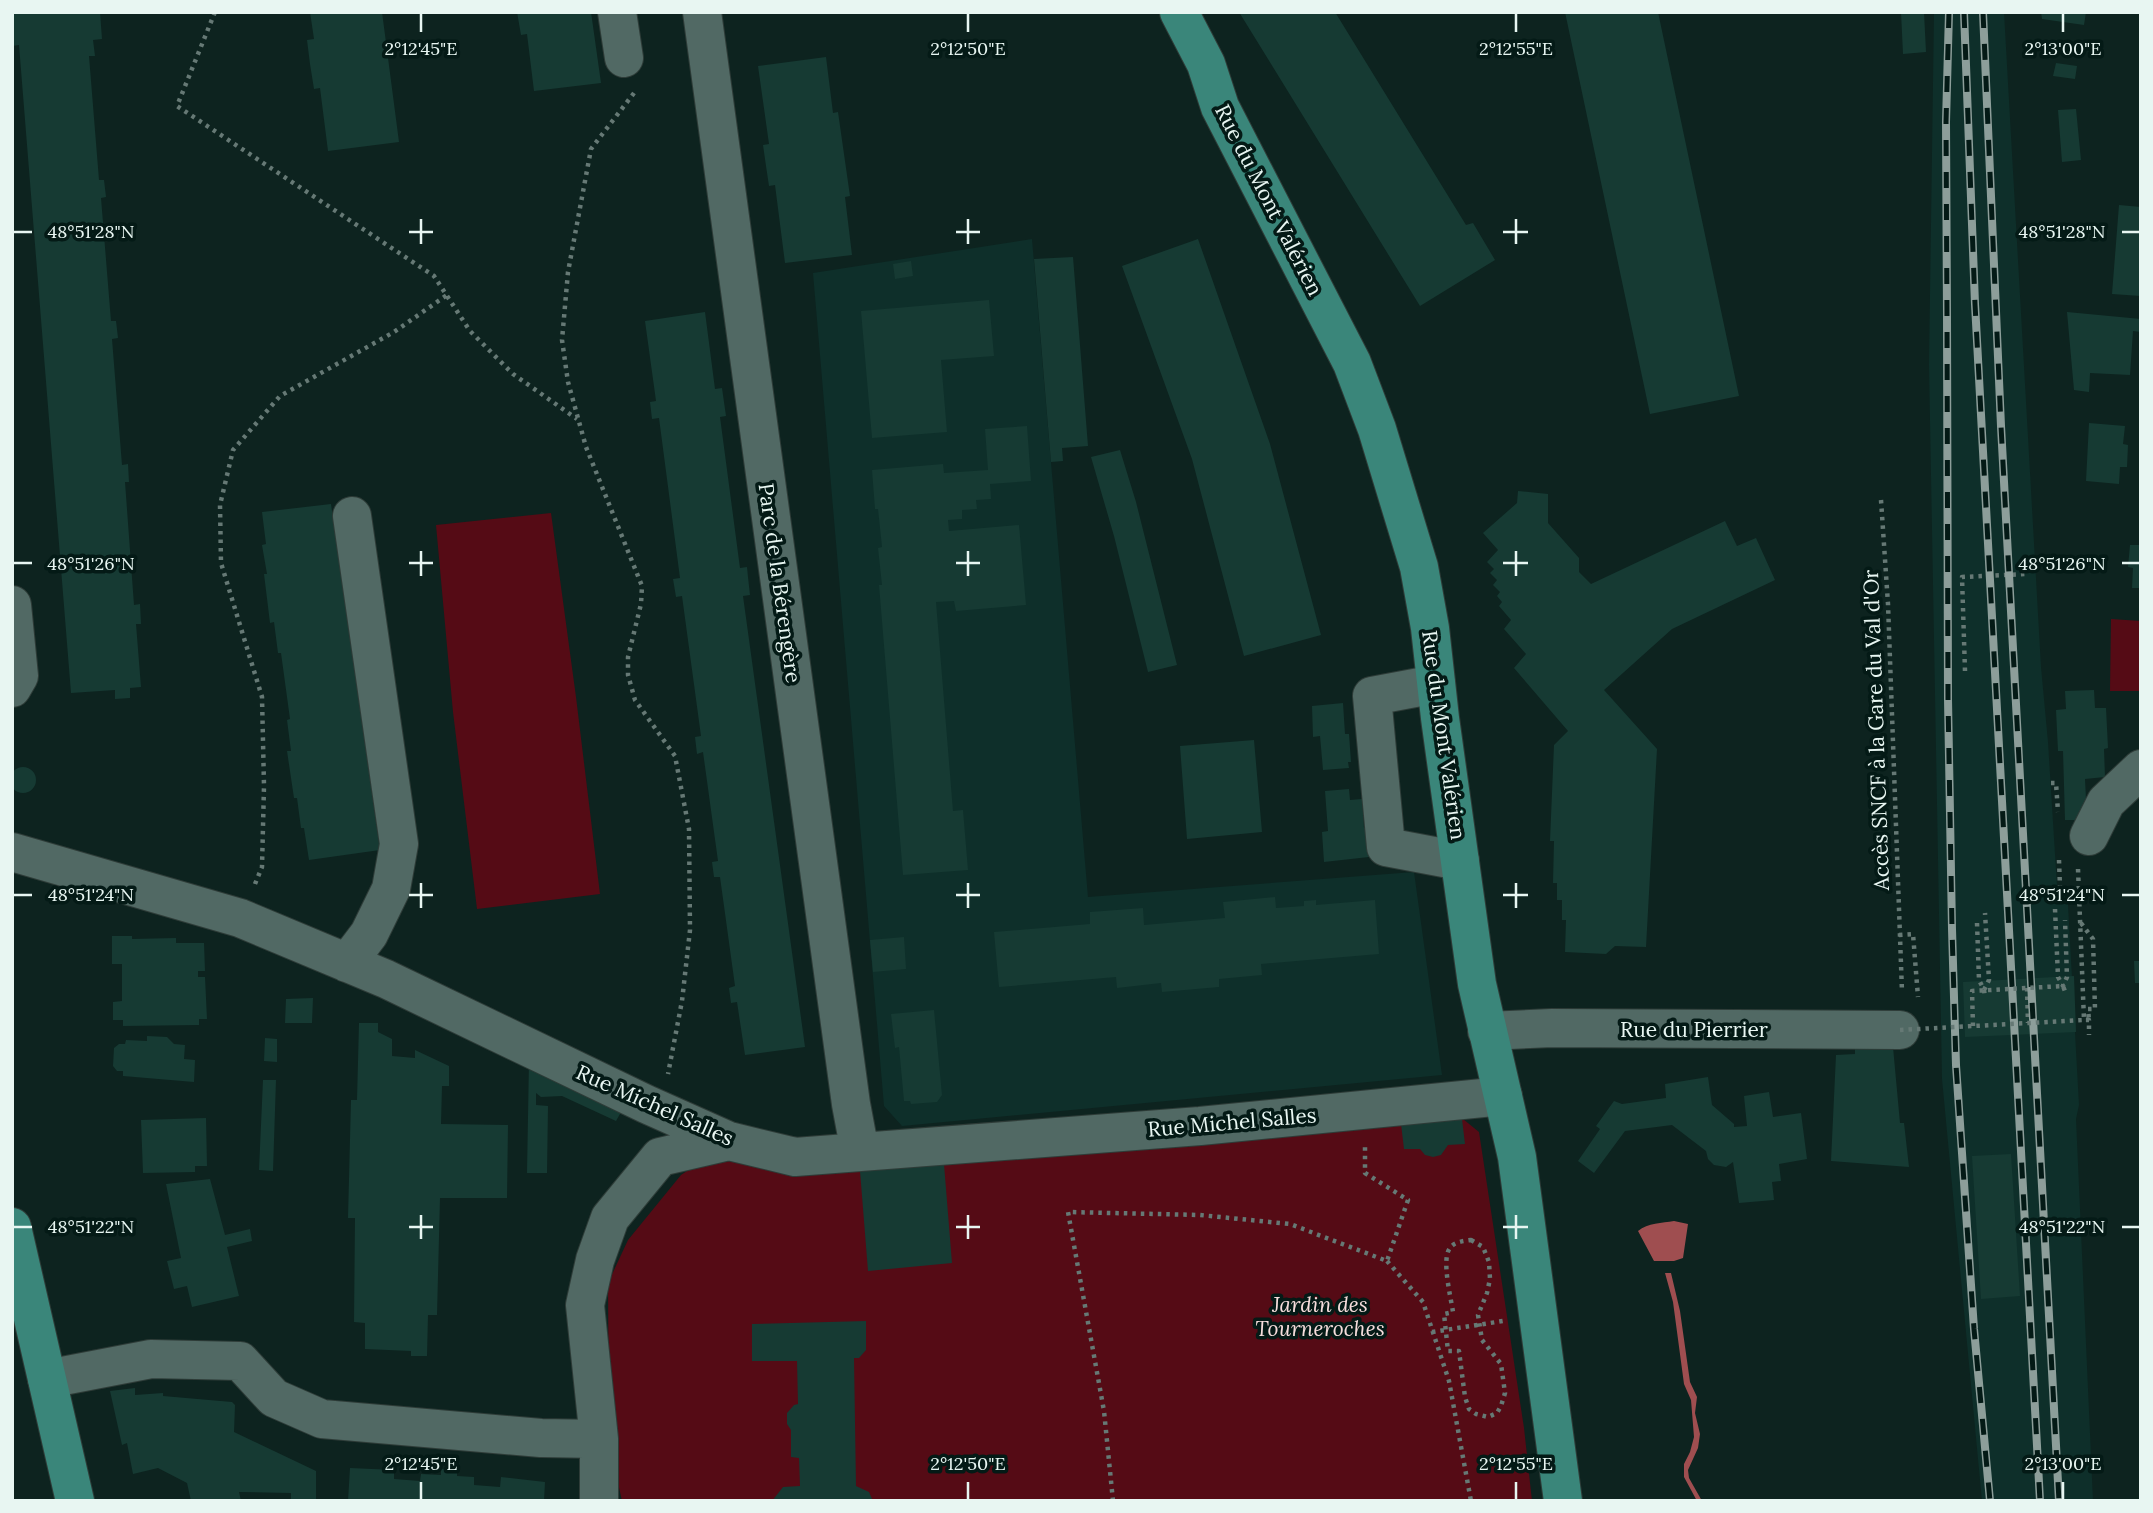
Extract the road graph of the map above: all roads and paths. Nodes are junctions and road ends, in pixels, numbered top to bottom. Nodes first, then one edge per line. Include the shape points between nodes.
1 (215, 12) edge
2 (617, 12) edge
3 (702, 12) edge
4 (1179, 12) edge
5 (632, 72) joint
6 (447, 295) junction
7 (578, 419) junction
8 (1881, 500) dead end
9 (352, 516) dead end
10 (2026, 574) dead end
11 (12, 605) edge
12 (1965, 671) dead end
13 (1436, 684) junction
14 (12, 688) edge
15 (2141, 769) edge
16 (2051, 783) dead end
17 (2057, 805) dead end
18 (2089, 836) joint
19 (12, 852) edge
20 (1461, 861) junction
21 (2055, 909) dead end
22 (1985, 913) dead end
23 (240, 918) junction
24 (2065, 920) dead end
25 (2080, 922) junction
26 (1977, 923) dead end
27 (1899, 935) junction
28 (1900, 958) dead end
29 (347, 963) junction
30 (2063, 986) junction
31 (2027, 988) junction
32 (1984, 990) junction
33 (2066, 994) dead end
34 (1985, 997) dead end
35 (1909, 1015) junction
36 (2084, 1017) junction
37 (2028, 1023) junction
38 (1973, 1026) junction
39 (1487, 1031) junction
40 (1503, 1096) junction
41 (657, 1108) junction
42 (1363, 1109) junction
43 (729, 1140) junction
44 (860, 1153) junction
45 (12, 1227) edge
46 (1387, 1261) junction
47 (1465, 1327) dead end
48 (1446, 1329) junction
49 (1432, 1332) junction
50 (47, 1379) junction
51 (599, 1439) junction
52 (75, 1501) edge
53 (600, 1501) edge
54 (1112, 1501) edge
55 (1471, 1501) edge
56 (1563, 1501) edge

1 - 6 path via 177,106 434,276
2 - 5 street
3 - 44 street, Parc de la Bérengère
4 - 13 main road, Rue du Mont Valérien via 1206,64 1220,107 1352,363 1419,567
5 - 7 path via 591,149 568,272 562,340
6 - 7 path via 470,331 513,374
6 - 23 path via 394,332 280,396 233,450 220,505 222,563 262,697 264,786 262,867
7 - 41 path via 642,586 628,675 635,700 676,756 689,829 690,930 682,1001 671,1064
8 - 27 path, Accès SNCF à la Gare du Val d'Or
9 - 29 street via 399,844 391,889 369,934
10 - 12 path via 1962,577
11 - 14 street via 19,676
13 - 20 main road, Rue du Mont Valérien
13 - 20 street via 1372,696 1386,847
15 - 18 street via 2106,802
16 - 17 path via 2056,783
18 - 25 path via 2078,858
19 - 23 street, Rue Michel Salles
20 - 39 main road, Rue du Mont Valérien
21 - 30 path, bridge via 2058,977
22 - 32 path, bridge via 1989,981
23 - 29 street, Rue Michel Salles
24 - 30 path, bridge via 2067,977
25 - 36 path
25 - 36 path via 2093,939 2095,1009 2088,1009 2090,1035 2089,1020
26 - 32 path, bridge via 1979,981
27 - 28 path, Accès SNCF à la Gare du Val d'Or
27 - 35 path via 1913,934
29 - 41 street, Rue Michel Salles
30 - 31 path, bridge
30 - 33 path, bridge
31 - 32 path, bridge
31 - 37 path
32 - 34 path, bridge
32 - 38 path, bridge via 1972,991
35 - 38 path, bridge
35 - 39 street, Rue du Pierrier
36 - 37 path, bridge
37 - 38 path, bridge
39 - 40 main road, Rue du Mont Valérien
40 - 42 street, Rue Michel Salles
40 - 56 main road, Rue du Mont Valérien via 1517,1157
41 - 43 street, Rue Michel Salles
42 - 44 street, Rue Michel Salles
42 - 46 path via 1365,1173 1408,1200
43 - 44 street, Rue Michel Salles via 795,1157
43 - 51 street via 660,1157 610,1218 585,1305
45 - 50 main road
46 - 49 path via 1423,1302
46 - 54 path via 1290,1224 1200,1214 1068,1212 1104,1411
47 - 48 path
48 - 48 path via 1444,1314 1453,1312 1446,1257 1450,1247 1471,1240 1483,1247 1489,1262 1490,1279 1478,1315 1482,1340 1502,1364 1505,1393 1497,1413 1488,1417 1469,1409 1459,1351 1448,1351
48 - 49 path
49 - 55 path via 1449,1381
50 - 51 street via 151,1359 240,1362 274,1398 322,1419
50 - 52 main road
51 - 53 street

